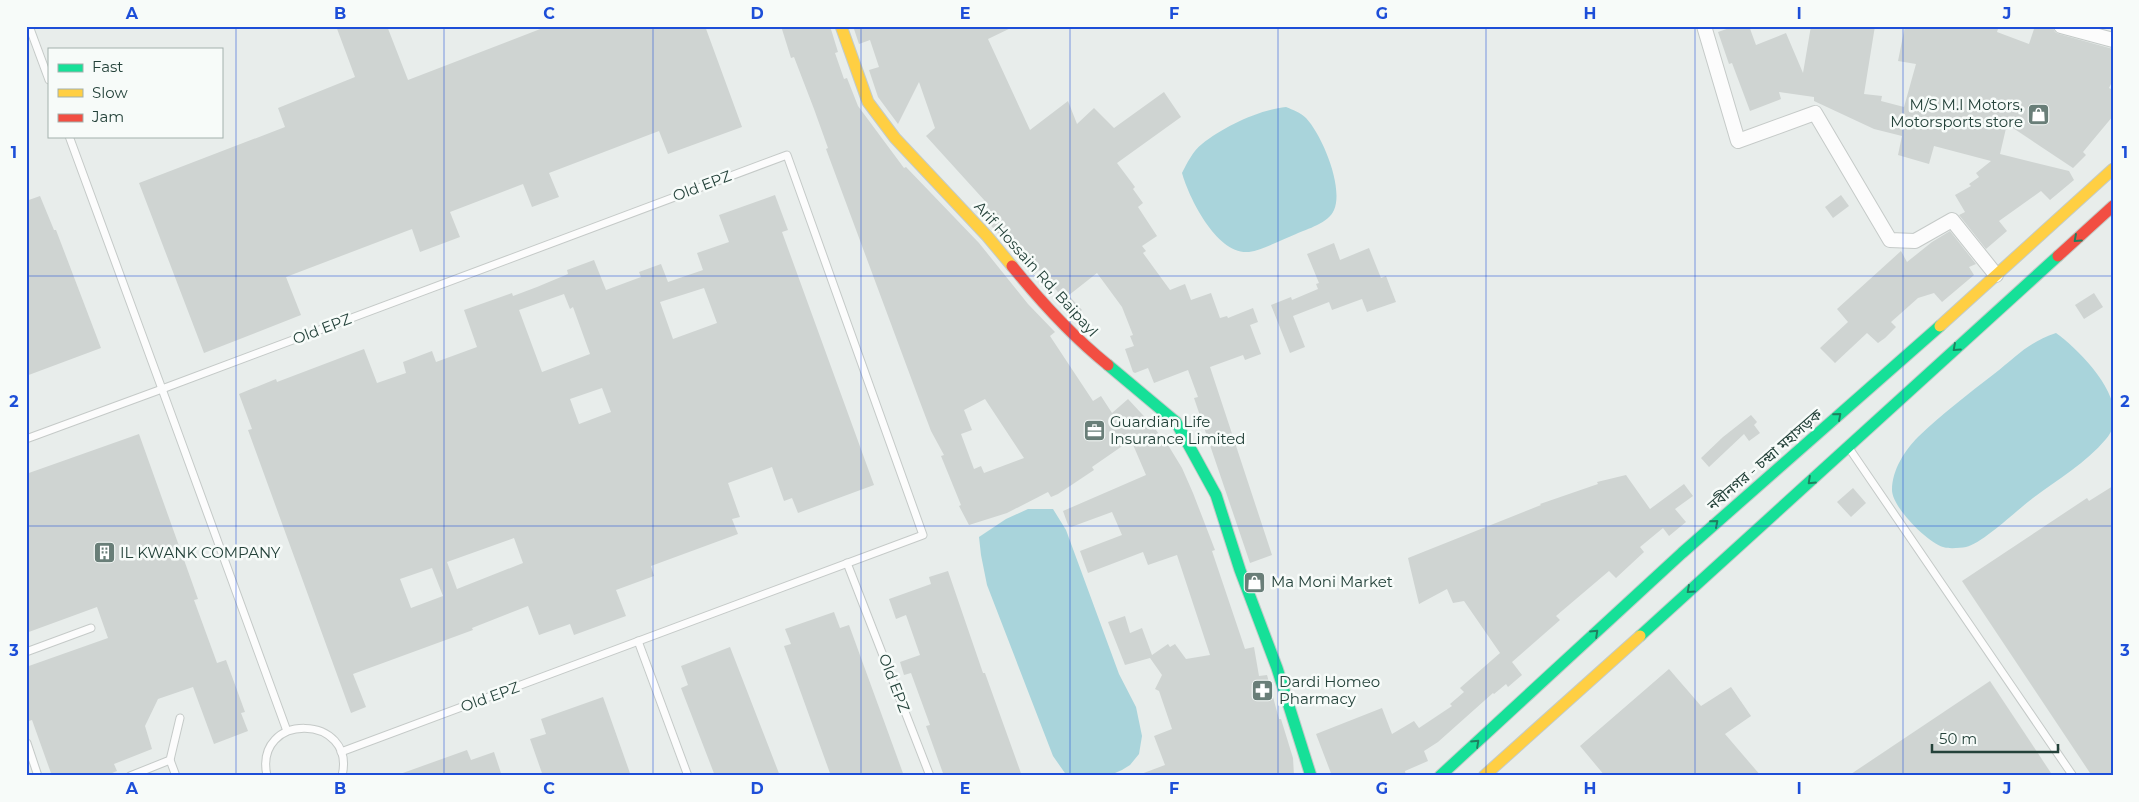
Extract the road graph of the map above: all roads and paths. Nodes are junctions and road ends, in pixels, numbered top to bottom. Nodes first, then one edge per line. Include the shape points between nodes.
1 (29, 26) edge
2 (841, 26) edge
3 (1704, 26) edge
4 (2061, 26) edge
5 (2113, 40) edge
6 (48, 77) edge
7 (71, 138) edge
8 (2113, 169) edge
9 (2113, 206) edge
10 (1996, 275) junction
11 (162, 389) junction
12 (26, 439) edge
13 (1848, 447) junction
14 (846, 563) junction
15 (91, 628) dead end
16 (638, 641) junction
17 (26, 652) edge
18 (180, 718) dead end
19 (287, 731) junction
20 (26, 743) edge
21 (341, 752) junction
22 (170, 760) junction
23 (38, 776) edge
24 (130, 776) edge
25 (176, 776) edge
26 (267, 776) edge
27 (342, 776) edge
28 (688, 776) edge
29 (930, 776) edge
30 (1311, 776) edge
31 (1440, 776) edge
32 (1484, 776) edge
33 (2073, 776) edge

1 - 6 lane
2 - 30 main road, Arif Hossain Rd, Baipayl via 868,102 895,138 1080,342 1176,422 1216,495
3 - 10 street via 1738,141 1815,113 1890,240 1915,241 1952,220
4 - 5 street
7 - 11 lane
8 - 10 main road, নবীনগর - চন্দ্রা মহাসড়ক
9 -> 13 main road
31 -> 10 main road, নবীনগর - চন্দ্রা মহাসড়ক via 1682,553
11 - 12 lane, Old EPZ
11 - 14 lane, Old EPZ via 787,154 923,535
11 - 19 lane
13 -> 32 main road
13 - 33 lane
14 - 16 lane, Old EPZ
14 - 29 lane, Old EPZ
15 - 17 lane
16 - 21 lane, Old EPZ
16 - 28 lane
18 - 22 lane
19 - 21 lane via 314,728 330,737
19 - 26 lane via 279,736 268,752
20 - 23 lane
21 - 27 lane
22 - 24 lane
22 - 25 lane

